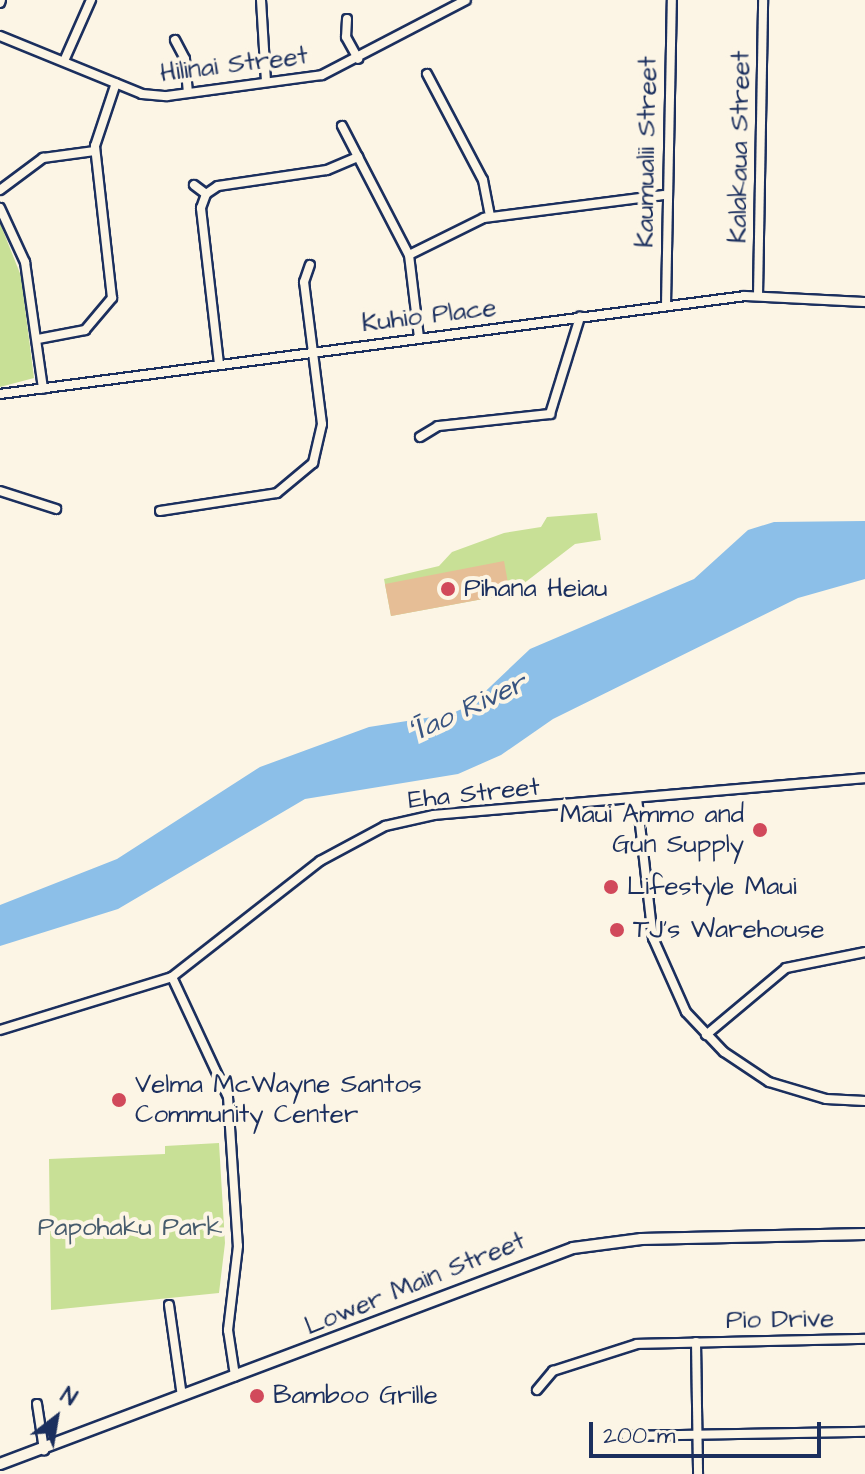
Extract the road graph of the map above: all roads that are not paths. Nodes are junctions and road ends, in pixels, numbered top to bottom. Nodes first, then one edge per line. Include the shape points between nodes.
1 (91, 0) edge
2 (261, 0) edge
3 (466, 0) edge
4 (672, 0) edge
5 (763, 0) edge
6 (347, 19) dead end
7 (0, 36) edge
8 (175, 40) dead end
9 (358, 59) junction
10 (64, 61) junction
11 (427, 74) dead end
12 (266, 82) junction
13 (116, 83) junction
14 (188, 93) junction
15 (342, 126) dead end
16 (95, 151) junction
17 (358, 157) junction
18 (194, 185) dead end
19 (0, 190) edge
20 (206, 194) junction
21 (664, 195) junction
22 (0, 208) edge
23 (490, 216) junction
24 (409, 255) junction
25 (310, 265) dead end
26 (758, 295) junction
27 (865, 302) edge
28 (666, 305) junction
29 (580, 317) junction
30 (419, 338) junction
31 (38, 339) junction
32 (311, 352) junction
33 (219, 364) junction
34 (43, 389) junction
35 (0, 394) edge
36 (420, 437) dead end
37 (0, 491) edge
38 (56, 509) dead end
39 (160, 511) dead end
40 (865, 778) edge
41 (637, 798) junction
42 (865, 952) edge
43 (172, 977) junction
44 (0, 1030) edge
45 (706, 1035) junction
46 (865, 1101) edge
47 (865, 1234) edge
48 (169, 1305) dead end
49 (865, 1339) edge
50 (696, 1342) junction
51 (235, 1376) junction
52 (537, 1390) dead end
53 (182, 1396) junction
54 (37, 1404) dead end
55 (865, 1432) edge
56 (697, 1434) junction
57 (626, 1436) dead end
58 (44, 1450) junction
59 (0, 1464) edge
60 (698, 1474) edge

1 - 10 street
2 - 12 street
3 - 9 street, Hilinai Street
4 - 21 street, Kaumualii Street
5 - 26 street, Kalakaua Street
6 - 9 street via 346,37
7 - 10 street, Hilinai Street
8 - 14 street
9 - 12 street, Hilinai Street via 322,75
10 - 13 street, Hilinai Street
11 - 23 street via 483,180
12 - 14 street, Hilinai Street
13 - 14 street, Hilinai Street via 150,96
13 - 16 street
15 - 17 street
16 - 19 street via 43,158
16 - 31 street via 112,298 85,330
17 - 20 street via 327,170 218,186
17 - 24 street
18 - 20 street
20 - 33 street via 201,208
21 - 23 street
21 - 28 street, Kaumualii Street
22 - 31 street via 25,262
23 - 24 street
24 - 30 street
25 - 32 street via 304,282
26 - 27 street, Kuhio Place
26 - 28 street, Kuhio Place
28 - 29 street, Kuhio Place
29 - 30 street, Kuhio Place
29 - 36 street via 550,414 438,426
30 - 32 street, Kuhio Place
31 - 34 street
32 - 33 street, Kuhio Place
32 - 39 street via 322,432 303,476 269,496
33 - 34 street, Kuhio Place
34 - 35 street, Kuhio Place
37 - 38 street
40 - 41 street, Eha Street
41 - 43 street, Eha Street via 434,815 368,833 320,861
41 - 45 street via 653,938 675,994
42 - 45 street via 786,968
43 - 44 street, Eha Street
43 - 51 street via 228,1097 238,1246 228,1330
45 - 46 street via 777,1085 826,1099
47 - 51 street, Lower Main Street via 641,1239 573,1248
48 - 53 street
49 - 50 street, Pio Drive
50 - 52 street, Pio Drive via 620,1347 553,1371
50 - 56 street
51 - 53 street, Lower Main Street
53 - 58 street, Lower Main Street
54 - 58 street
55 - 56 street
56 - 57 street
56 - 60 street
58 - 59 street, Lower Main Street

